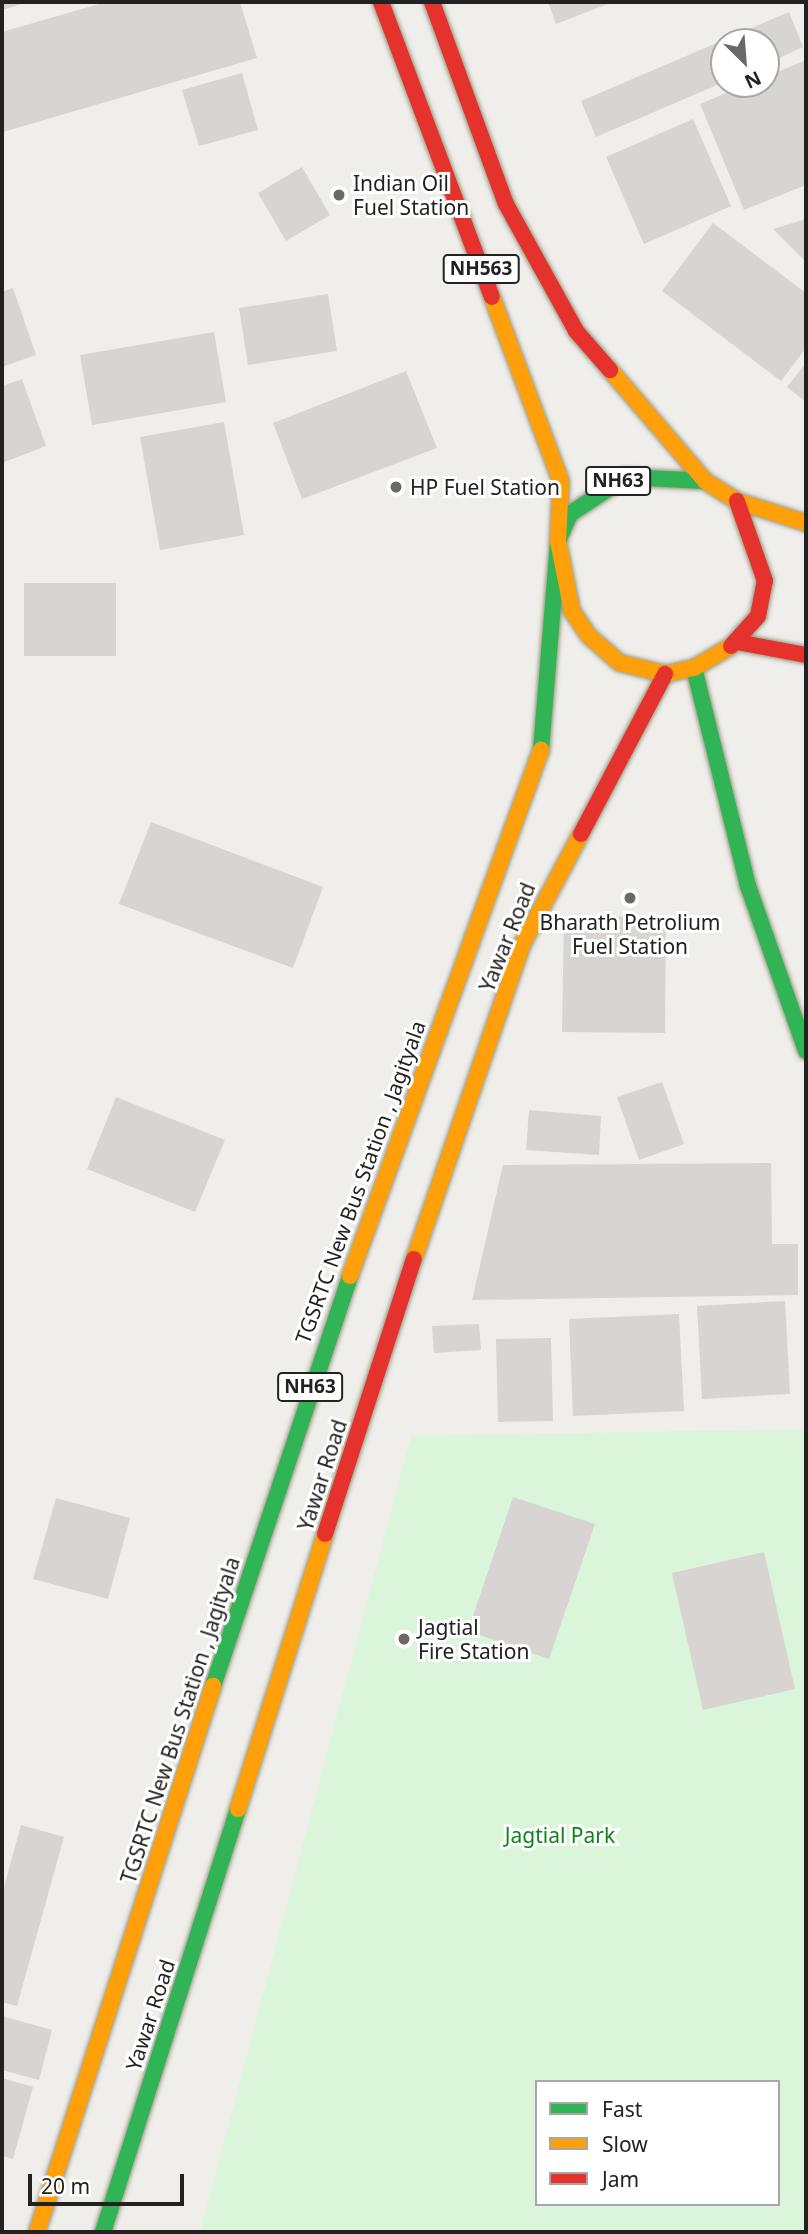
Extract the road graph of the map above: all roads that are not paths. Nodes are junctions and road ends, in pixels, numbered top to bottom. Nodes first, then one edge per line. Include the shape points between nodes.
1 (381, 2) edge
2 (432, 2) edge
3 (705, 481) junction
4 (737, 501) junction
5 (806, 523) edge
6 (558, 541) junction
7 (737, 642) junction
8 (806, 655) edge
9 (694, 668) junction
10 (665, 674) junction
11 (806, 1051) edge
12 (37, 2232) edge
13 (103, 2232) edge

1 - 6 main road, NH563 via 561,482
2 - 3 main road, NH563 via 532,259 576,331
3 - 4 main road, NH563
3 - 6 main road, NH63 via 626,477 596,491 570,514
4 - 5 main road
4 - 7 main road, NH563 via 765,581 758,615
6 - 10 main road, NH563 via 572,611 589,636 620,663
6 - 12 main road, TGSRTC New Bus Station , Jagityala / NH63 via 542,747 313,1377
7 - 8 main road
7 - 9 main road, NH563
9 - 10 main road, NH563
9 - 11 main road via 748,886
10 - 13 main road, Yawar Road / NH63 via 523,943 397,1309

